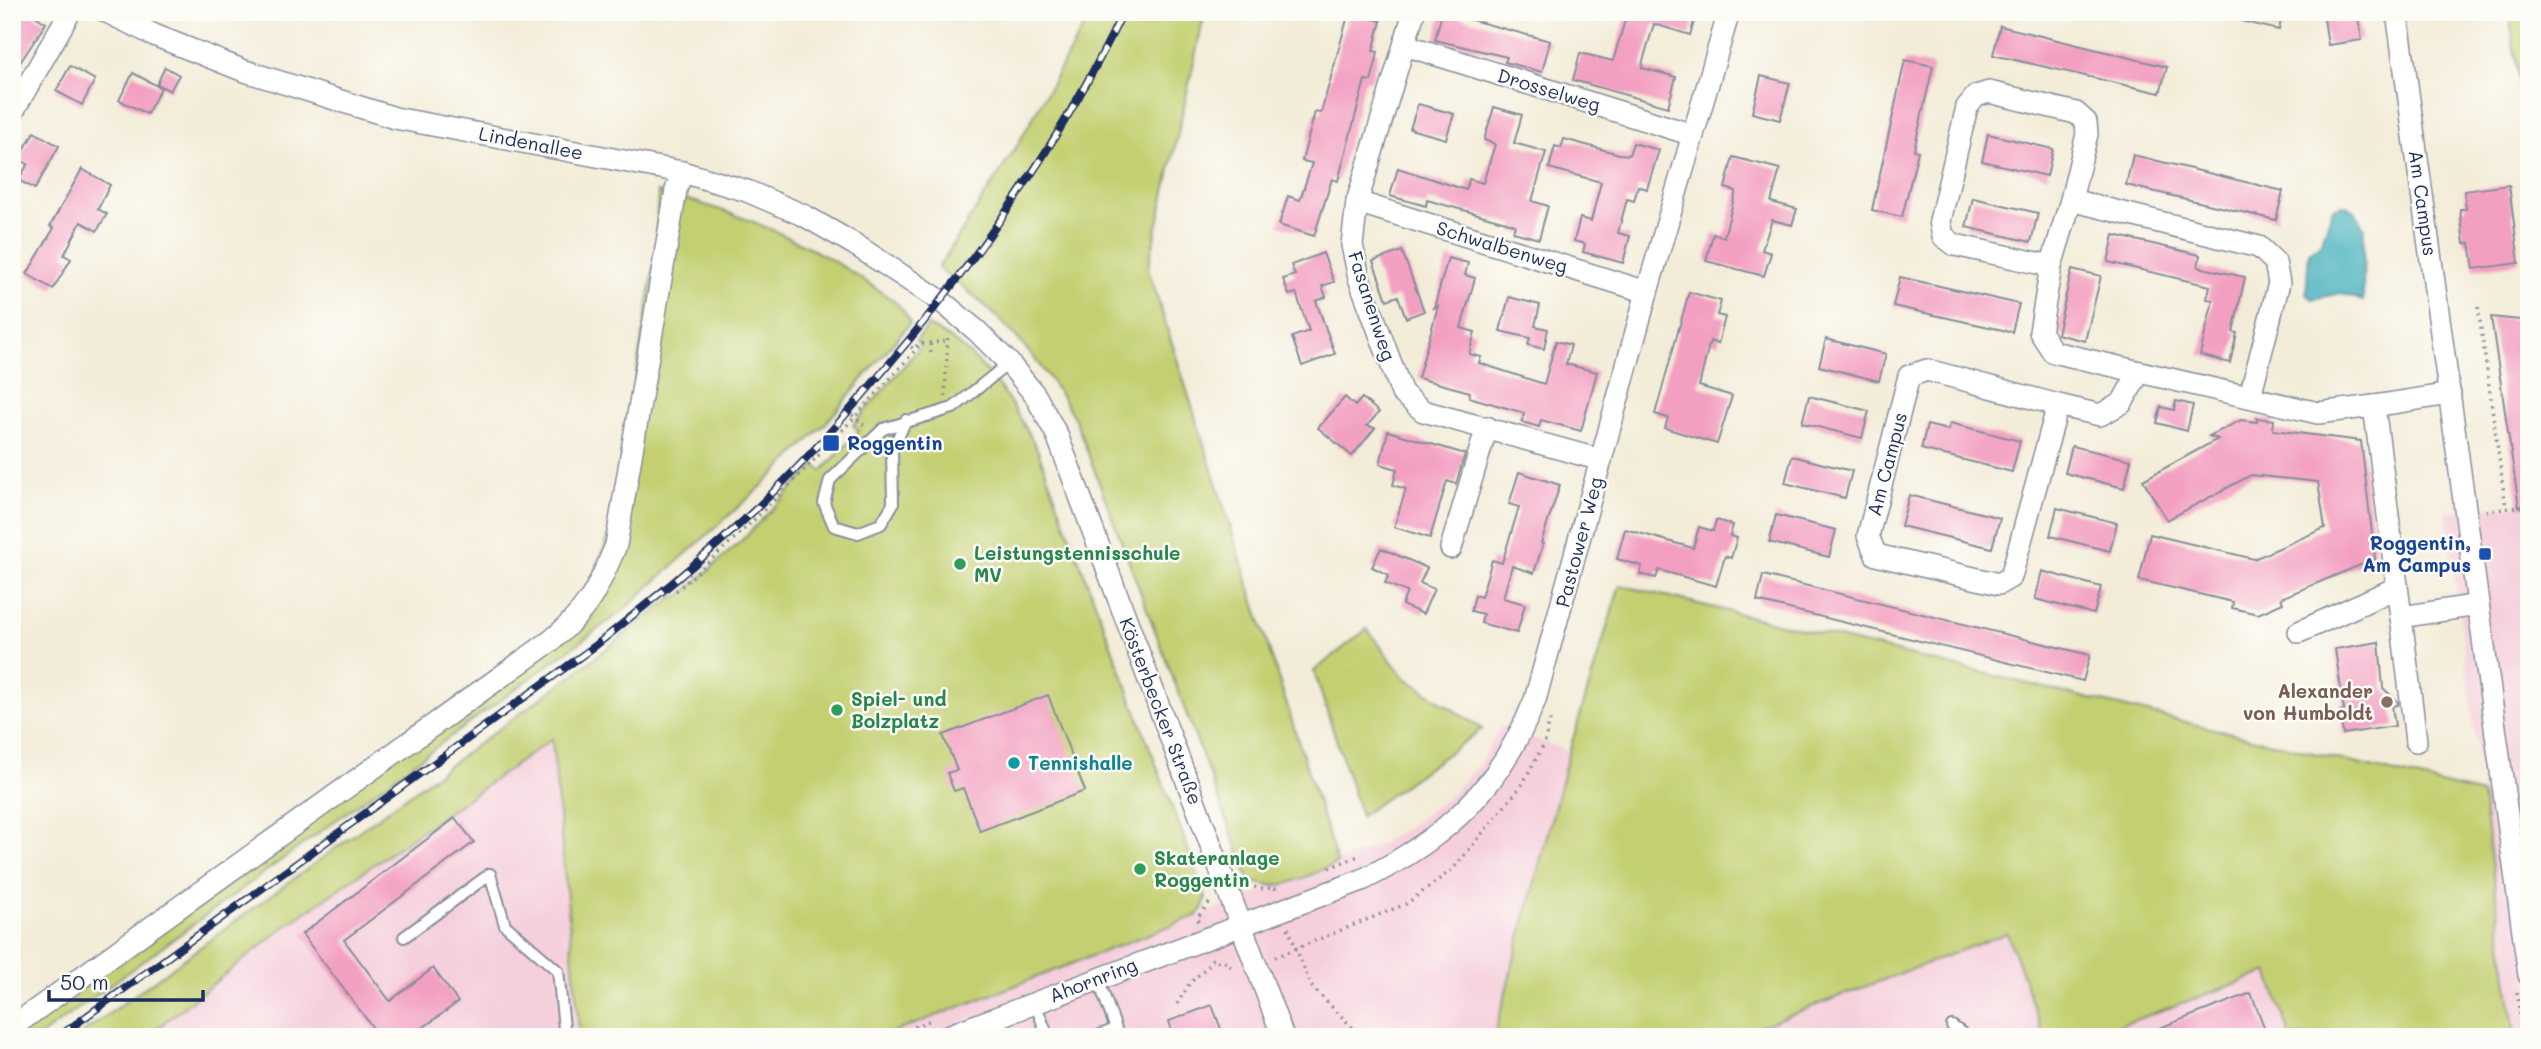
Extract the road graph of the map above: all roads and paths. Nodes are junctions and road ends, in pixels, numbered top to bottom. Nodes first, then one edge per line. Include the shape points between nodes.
1 (70, 12) edge
2 (107, 12) edge
3 (1414, 12) edge
4 (1729, 12) edge
5 (2397, 12) edge
6 (1405, 45) junction
7 (12, 113) edge
8 (1693, 135) junction
9 (682, 172) junction
10 (2071, 200) junction
11 (1357, 202) junction
12 (2051, 267) junction
13 (1647, 292) junction
14 (941, 301) joint
15 (2478, 307) dead end
16 (940, 328) dead end
17 (948, 333) junction
18 (947, 341) junction
19 (958, 341) dead end
20 (920, 345) junction
21 (930, 345) junction
22 (911, 347) dead end
23 (931, 355) dead end
24 (1009, 363) junction
25 (2139, 372) junction
26 (2450, 394) junction
27 (2250, 396) junction
28 (2058, 405) junction
29 (2374, 406) junction
30 (944, 410) junction
31 (906, 421) junction
32 (1487, 428) junction
33 (1601, 460) junction
34 (2528, 506) edge
35 (2506, 508) junction
36 (2465, 513) junction
37 (2529, 515) edge
38 (1451, 548) dead end
39 (2396, 588) junction
40 (676, 591) dead end
41 (2478, 604) junction
42 (2401, 617) junction
43 (2299, 632) dead end
44 (2416, 741) dead end
45 (1367, 852) dead end
46 (1325, 870) dead end
47 (1248, 884) dead end
48 (1282, 886) dead end
49 (1275, 888) junction
50 (1212, 898) dead end
51 (1282, 909) junction
52 (1241, 925) junction
53 (404, 937) dead end
54 (1205, 938) junction
55 (1213, 961) junction
56 (1236, 972) dead end
57 (2529, 975) edge
58 (1098, 979) junction
59 (1034, 1003) junction
60 (1177, 1004) dead end
61 (1952, 1026) dead end
62 (12, 1027) edge
63 (974, 1032) edge
64 (565, 1037) edge
65 (945, 1037) edge
66 (1048, 1037) edge
67 (1095, 1037) edge
68 (1283, 1037) edge
69 (1362, 1037) edge
70 (1967, 1037) edge

1 - 7 street
2 - 9 street, Lindenallee via 243,70 395,118
3 - 6 street, Fasanenweg
4 - 8 street, Pastower Weg
5 - 26 street, Am Campus
6 - 8 street, Drosselweg
6 - 11 street, Fasanenweg
8 - 13 street, Pastower Weg
9 - 14 street, Lindenallee via 747,191 805,216
9 - 62 street via 615,545 598,590 578,618
10 - 12 street
10 - 12 street via 2086,122 2077,113 1989,92 1976,96 1967,107 1940,221 1943,236 1955,245
10 - 27 street via 2259,247 2275,262 2279,283
11 - 13 street, Schwalbenweg
11 - 32 street, Fasanenweg via 1352,245 1359,278 1402,393 1423,411
12 - 25 street via 2040,332 2053,352
13 - 33 street, Pastower Weg
14 - 24 street, Kösterbecker Straße
15 - 35 path
16 - 17 path
17 - 18 path
17 - 19 path
18 - 21 path
18 - 30 path
20 - 21 path
20 - 22 path
20 - 40 path via 781,495
21 - 23 path
24 - 30 lane via 953,408
24 - 52 street, Kösterbecker Straße via 1035,395 1057,435
25 - 27 street
25 - 28 street, Am Campus via 2122,403 2100,415
26 - 29 street
26 - 36 street, Am Campus
27 - 29 street via 2318,413
28 - 28 street, Am Campus via 2011,577 1999,584 1877,555 1868,536 1909,376 1927,370
29 - 39 street
30 - 31 lane
31 - 31 lane via 883,429 830,480 824,503 834,526 858,533 881,524 893,504 892,451
32 - 33 street, Fasanenweg
32 - 38 street
33 - 51 street, Pastower Weg via 1535,700 1504,763 1461,815 1396,863
34 - 35 path
34 - 37 path
35 - 36 path
36 - 41 street, Am Campus
39 - 42 street
39 - 43 street
41 - 42 street
41 - 57 street, Am Campus
42 - 44 street
45 - 46 path
47 - 49 path
48 - 49 path
49 - 51 path
50 - 54 path via 1197,918
51 - 52 street, Pastower Weg
51 - 69 path via 1311,986
52 - 54 street, Ahornring
52 - 68 street, Kösterbecker Straße
53 - 64 lane via 490,874 505,925 558,971
54 - 55 path
54 - 58 street, Ahornring
55 - 56 path via 1227,962
55 - 60 path via 1189,984
58 - 59 street, Ahornring
58 - 67 lane via 1116,1029
59 - 63 street, Ahornring
59 - 66 lane
61 - 70 lane
63 - 65 street, Ahornring

